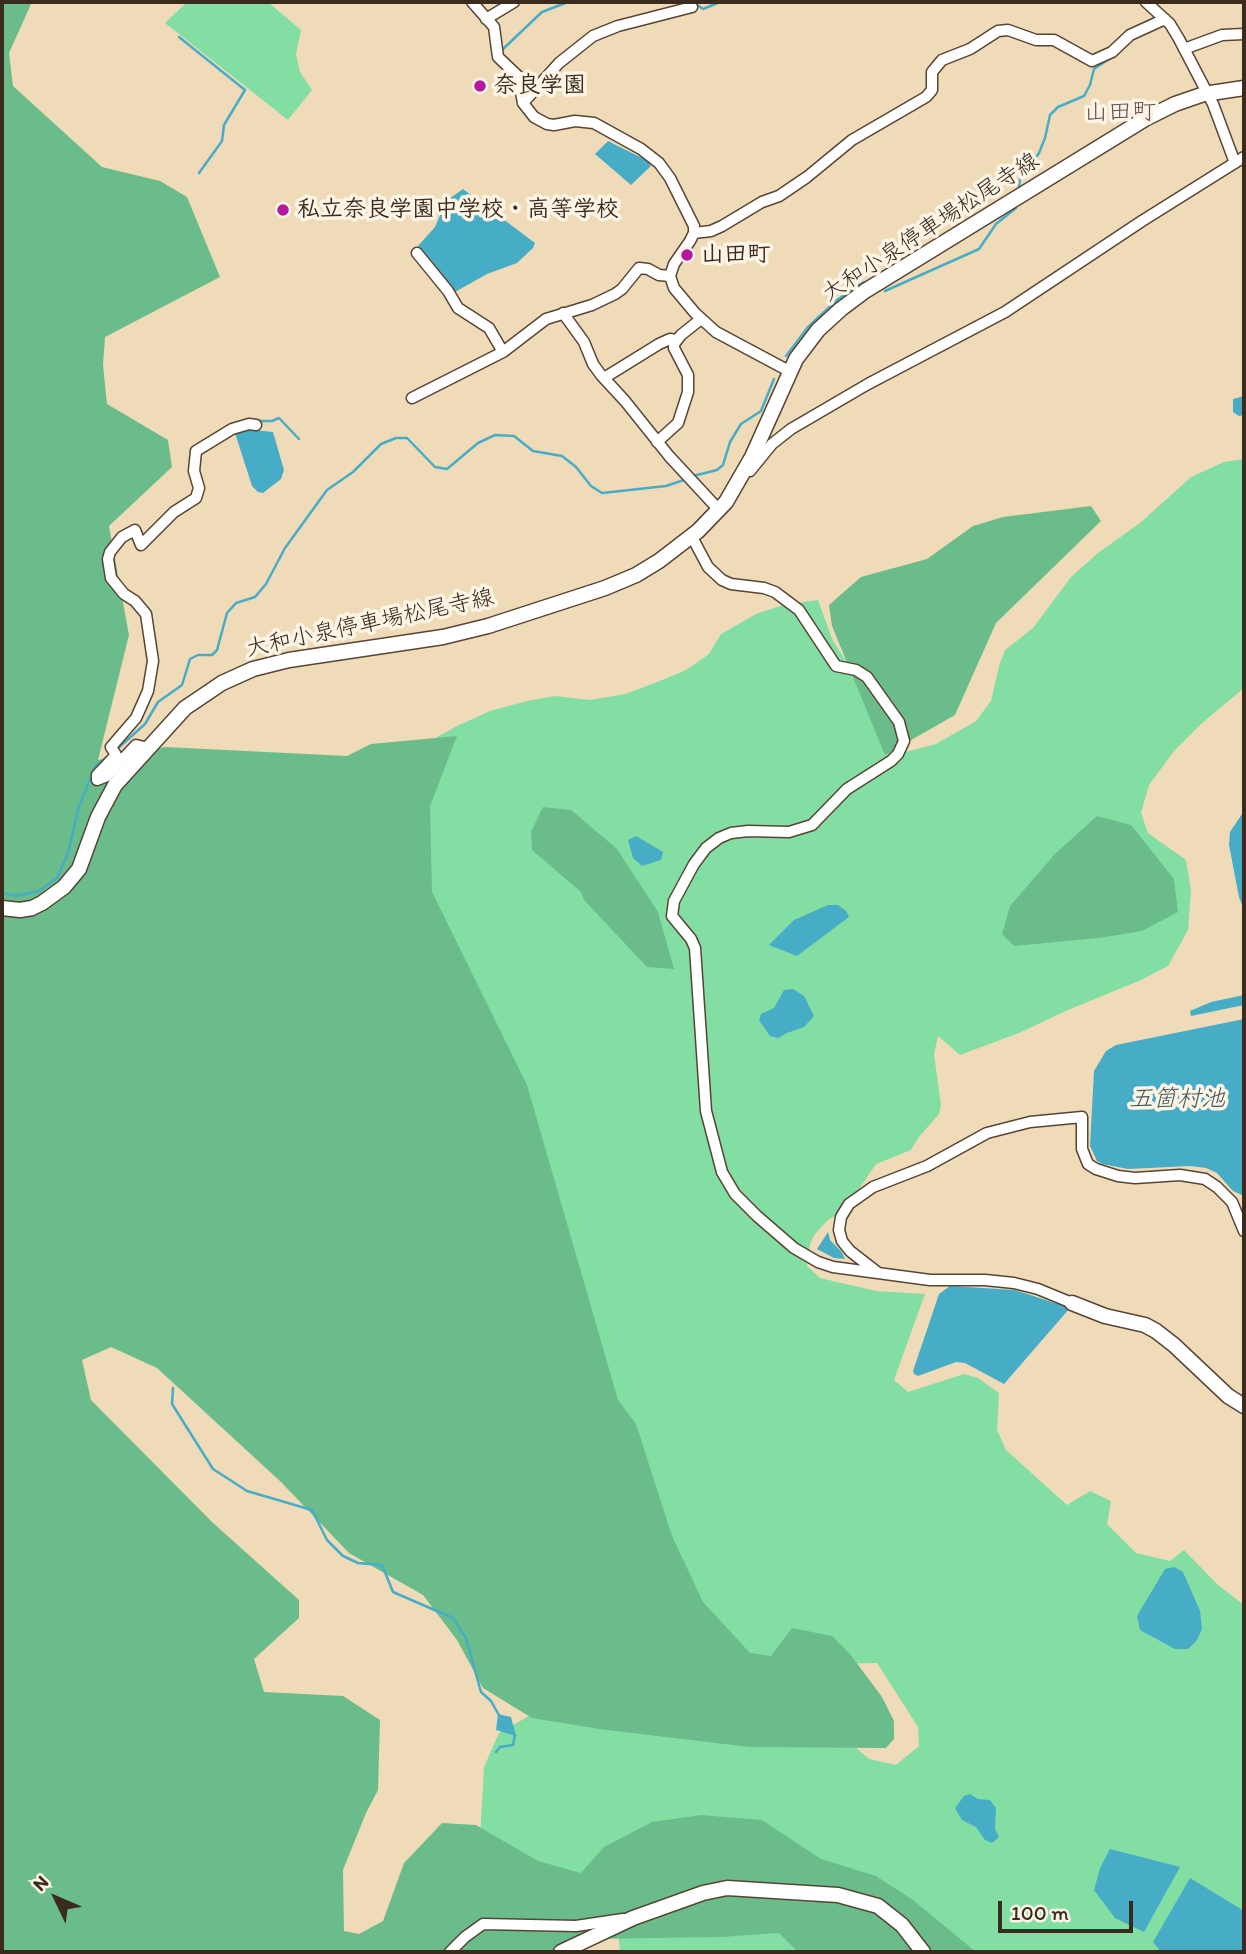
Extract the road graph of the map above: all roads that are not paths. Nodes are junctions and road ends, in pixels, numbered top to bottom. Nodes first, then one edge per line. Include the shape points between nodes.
1 (472, 2) edge
2 (514, 2) edge
3 (1146, 2) edge
4 (692, 7) dead end
5 (486, 19) junction
6 (1165, 19) junction
7 (1244, 34) edge
8 (1184, 49) junction
9 (1244, 88) edge
10 (1208, 93) junction
11 (523, 103) junction
12 (1240, 160) edge
13 (694, 233) junction
14 (417, 253) dead end
15 (670, 276) junction
16 (564, 313) junction
17 (701, 319) junction
18 (676, 340) junction
19 (503, 352) junction
20 (789, 372) junction
21 (604, 378) junction
22 (412, 398) dead end
23 (256, 425) dead end
24 (657, 442) junction
25 (736, 486) junction
26 (719, 510) junction
27 (692, 537) junction
28 (148, 748) junction
29 (2, 908) edge
30 (1244, 1231) edge
31 (877, 1272) junction
32 (1072, 1303) joint
33 (1244, 1406) edge
34 (633, 1918) junction
35 (450, 1952) edge
36 (561, 1952) edge
37 (923, 1952) edge

1 - 5 street
2 - 5 street
3 - 6 street
4 - 11 street via 593,36 559,63
5 - 11 street via 494,27 498,57 518,76
6 - 8 street
6 - 13 street via 1092,61 1054,40 998,31 942,60 932,72 932,90 926,97 852,141 807,177 722,226
7 - 8 street via 1222,35
8 - 10 street
9 - 10 main road, 大和小泉停車場松尾寺線
10 - 12 street
10 - 20 main road, 大和小泉停車場松尾寺線 via 1145,119 865,291 818,330
11 - 13 street via 547,124 594,123 652,156 670,178
12 - 25 street via 1005,313 791,429
13 - 15 street
14 - 19 street via 458,308 489,328
15 - 16 street via 639,268 615,294
15 - 17 street via 679,295
16 - 19 street via 546,319
16 - 21 street
17 - 18 street
17 - 20 street
18 - 21 street via 659,344
18 - 24 street via 674,348 688,375 688,392 678,423
19 - 22 street
20 - 25 main road, 大和小泉停車場松尾寺線
21 - 24 street
23 - 28 street via 232,429 196,451 196,499 174,512 141,545 135,530 110,552 111,578 146,614 153,661 148,691 136,718 97,780 107,776 136,745
24 - 26 street
25 - 26 main road, 大和小泉停車場松尾寺線
26 - 27 main road, 大和小泉停車場松尾寺線
27 - 28 main road, 大和小泉停車場松尾寺線 via 636,575 488,626 289,660 237,675 196,700
27 - 31 street via 722,580 764,587 799,610 836,666 867,677 903,732 898,754 847,789 812,825 789,832 748,831 719,838 694,864 672,909 695,948 706,1111 727,1183 779,1236 806,1256 833,1267
28 - 29 main road, 大和小泉停車場松尾寺線 via 106,800 79,869 64,887 32,908
30 - 31 street via 1231,1202 1205,1179 1180,1175 1135,1178 1096,1169 1088,1164 1082,1149 1082,1117 1030,1122 987,1133 927,1166 873,1186 849,1204 841,1217 842,1241
31 - 32 street via 930,1280 1014,1283
32 - 33 main road via 1156,1331
34 - 35 street via 576,1926 483,1924
34 - 36 main road
34 - 37 main road via 727,1888 838,1895 878,1906

